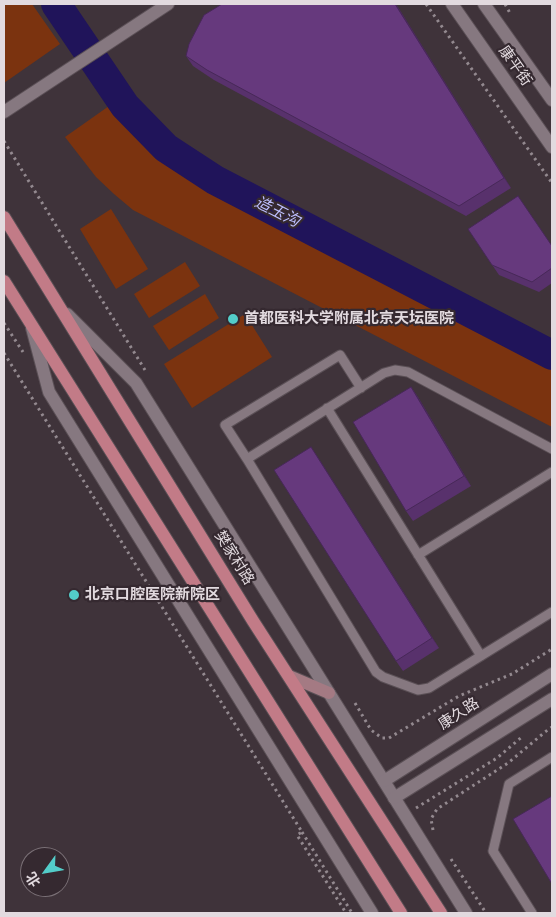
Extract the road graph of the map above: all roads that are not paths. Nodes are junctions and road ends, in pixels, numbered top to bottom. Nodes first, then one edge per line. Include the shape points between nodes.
1 (168, 4) edge
2 (452, 4) edge
3 (484, 4) edge
4 (552, 100) edge
5 (4, 112) edge
6 (552, 147) edge
7 (4, 217) edge
8 (4, 281) edge
9 (57, 303) junction
10 (30, 322) junction
11 (361, 388) junction
12 (327, 408) junction
13 (552, 449) edge
14 (247, 459) junction
15 (552, 472) edge
16 (418, 555) junction
17 (552, 612) edge
18 (481, 656) junction
19 (552, 674) edge
20 (289, 676) junction
21 (329, 693) junction
22 (552, 699) edge
23 (425, 755) junction
24 (552, 757) edge
25 (436, 772) junction
26 (384, 781) junction
27 (394, 798) junction
28 (372, 913) edge
29 (401, 913) edge
30 (441, 913) edge
31 (466, 913) edge
32 (532, 913) edge

1 - 5 street
2 - 6 street, 康平街
3 - 4 street, 康平街
7 - 9 main road, 樊家村路
8 - 10 main road
9 - 20 main road, 樊家村路
9 - 21 street via 136,383
10 - 28 street via 49,392
10 - 29 main road
11 - 12 lane
11 - 13 lane via 384,373 395,370 408,372
11 - 14 lane via 340,355 226,425
12 - 14 lane
12 - 16 lane
14 - 18 lane via 376,672 418,690 429,688
15 - 16 lane
16 - 18 lane
17 - 18 lane
19 - 23 street, 康久路
20 - 21 main road
20 - 30 main road, 樊家村路
21 - 26 street
22 - 25 street
23 - 25 street
23 - 26 street, 康久路
24 - 32 lane via 509,784 493,850
25 - 27 street
26 - 27 street
27 - 31 street

